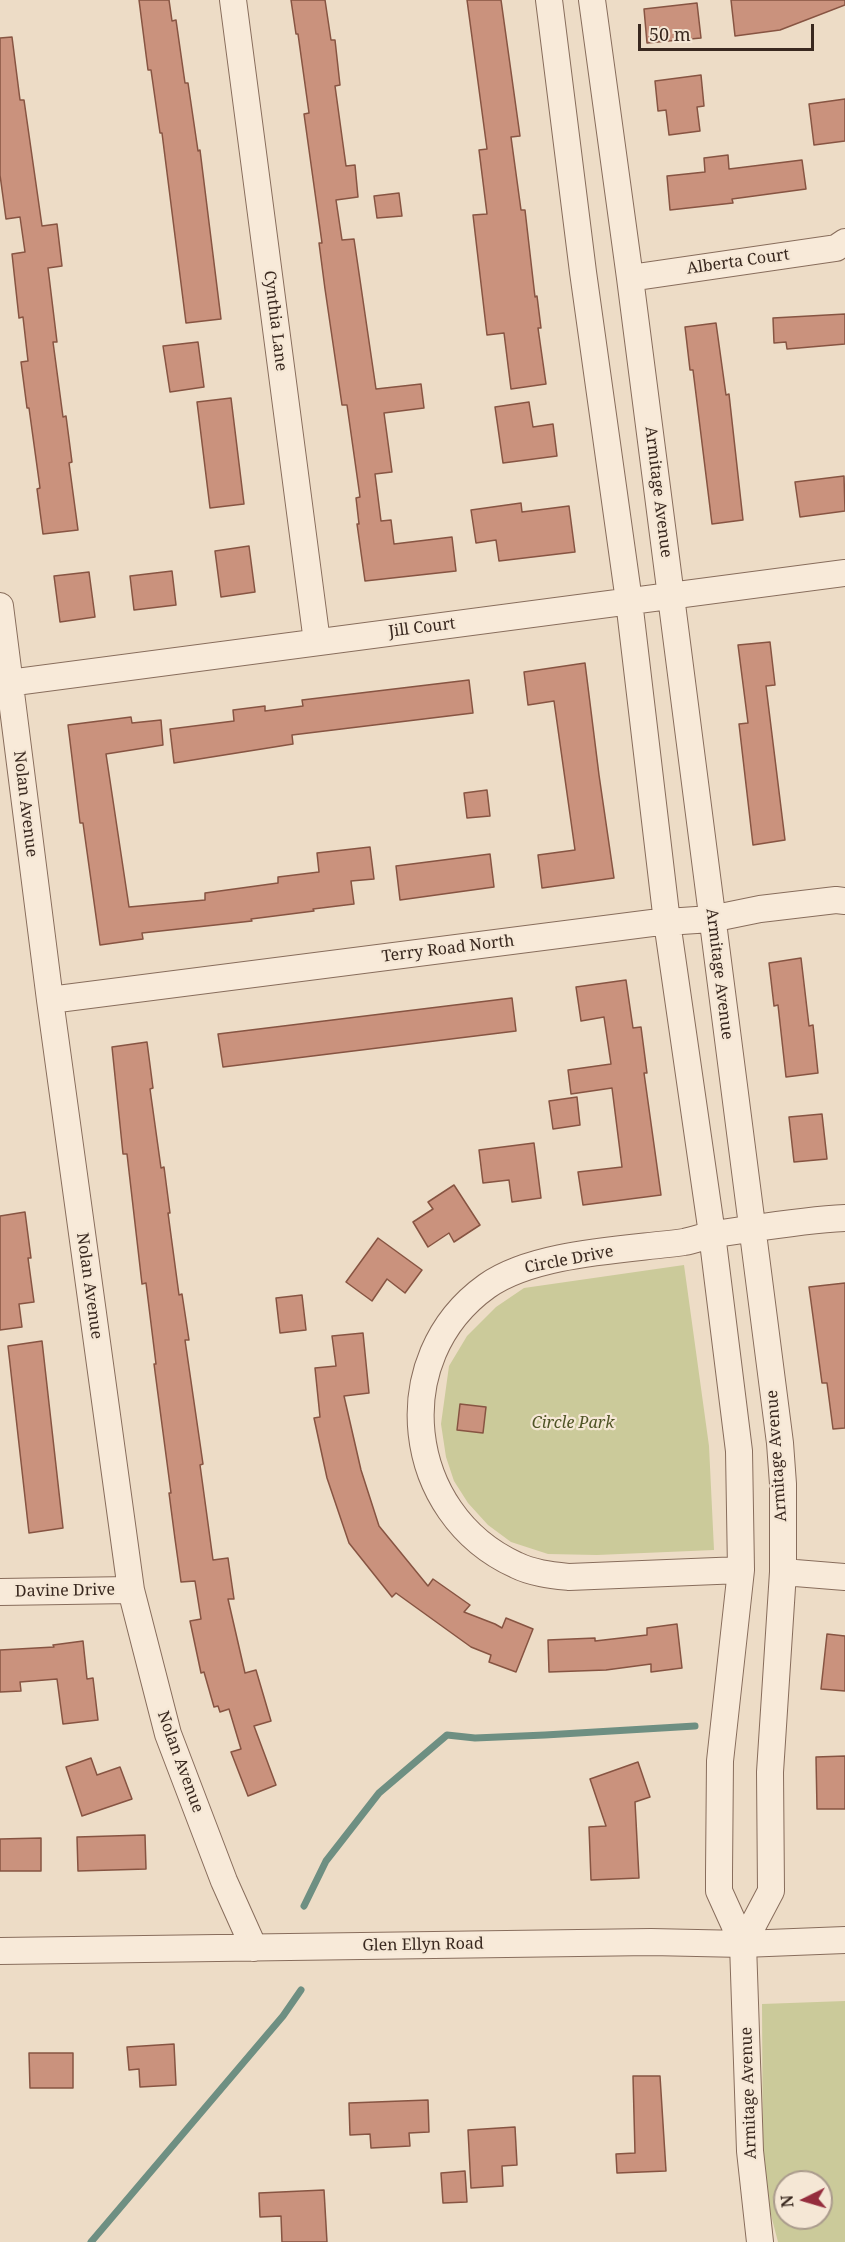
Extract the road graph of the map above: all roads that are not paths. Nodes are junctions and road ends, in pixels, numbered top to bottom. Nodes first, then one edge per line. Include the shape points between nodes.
1 (233, 0) edge
2 (549, 0) edge
3 (592, 0) edge
4 (845, 242) edge
5 (630, 278) junction
6 (845, 573) edge
7 (671, 596) junction
8 (629, 601) junction
9 (0, 606) edge
10 (317, 642) junction
11 (5, 683) edge
12 (845, 900) edge
13 (711, 919) junction
14 (667, 922) junction
15 (50, 1000) junction
16 (845, 1218) edge
17 (752, 1230) junction
18 (712, 1234) junction
19 (741, 1570) junction
20 (783, 1572) junction
21 (845, 1577) edge
22 (131, 1590) junction
23 (0, 1592) edge
24 (845, 1940) edge
25 (743, 1944) junction
26 (254, 1948) junction
27 (0, 1952) edge
28 (760, 2242) edge

1 - 10 street, Cynthia Lane
2 - 8 street, Armitage Avenue
3 - 5 street, Armitage Avenue
4 - 5 street, Alberta Court via 836,248
5 - 7 street, Armitage Avenue
6 - 7 street, Jill Court
7 - 8 street, Jill Court
7 - 13 street, Armitage Avenue
8 - 10 street, Jill Court
8 - 14 street, Armitage Avenue
9 - 11 street, Nolan Avenue
10 - 11 street, Jill Court
11 - 15 street, Nolan Avenue
12 - 13 street, Terry Road North via 760,909
13 - 14 street, Terry Road North
13 - 17 street, Armitage Avenue
14 - 15 street, Terry Road North
14 - 18 street, Armitage Avenue
15 - 22 street, Nolan Avenue
16 - 17 street, Circle Drive
17 - 18 street, Circle Drive
17 - 20 street, Armitage Avenue via 780,1443
18 - 19 street, Armitage Avenue via 739,1451
18 - 19 street, Circle Drive via 688,1241 550,1260 515,1270 494,1282 461,1310 441,1335 423,1386 420,1417 423,1447 450,1512 471,1536 516,1566 569,1577
19 - 25 street, Armitage Avenue via 720,1761 719,1891
20 - 21 street
20 - 25 street, Armitage Avenue via 770,1772 771,1891
22 - 23 street, Davine Drive
22 - 26 street, Nolan Avenue via 168,1734
24 - 25 street, Glen Ellyn Road
25 - 26 street, Glen Ellyn Road
25 - 28 street, Armitage Avenue via 750,2151
26 - 27 street, Glen Ellyn Road

